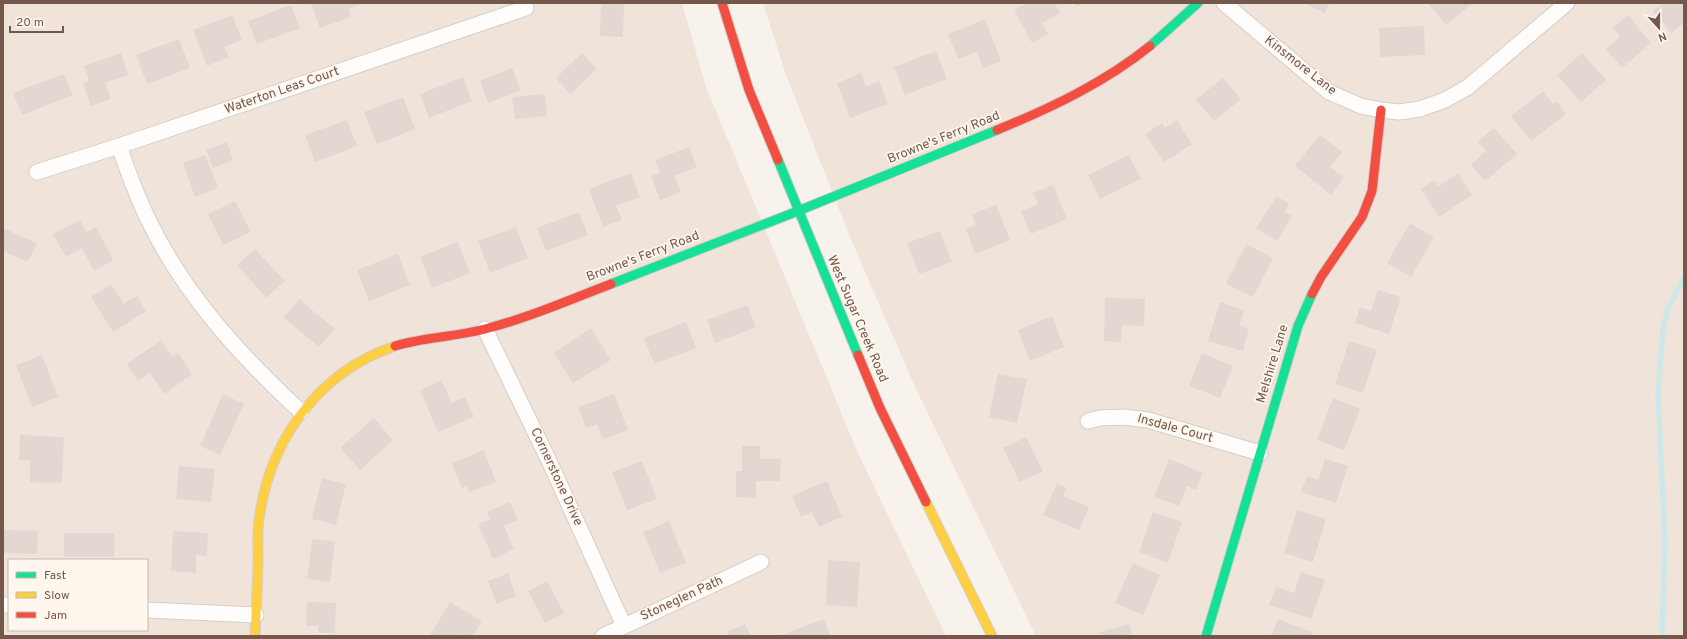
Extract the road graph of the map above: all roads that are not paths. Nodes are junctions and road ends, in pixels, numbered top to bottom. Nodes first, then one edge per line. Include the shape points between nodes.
1 (722, 3) edge
2 (1198, 3) edge
3 (1224, 3) edge
4 (1567, 3) edge
5 (526, 8) dead end
6 (1381, 110) junction
7 (119, 146) junction
8 (36, 172) dead end
9 (798, 211) junction
10 (485, 330) junction
11 (301, 412) junction
12 (1088, 421) dead end
13 (1260, 453) junction
14 (761, 562) dead end
15 (148, 610) edge
16 (256, 615) junction
17 (624, 626) junction
18 (255, 636) edge
19 (603, 636) edge
20 (992, 636) edge
21 (1206, 636) edge

1 - 9 street, West Sugar Creek Road via 749,90
2 - 9 street, Browne's Ferry Road via 1155,43 1120,69 1078,94 1046,110
3 - 6 street, Kinsmore Lane via 1330,92 1361,106
4 - 6 street, Kinsmore Lane via 1468,87 1445,100 1420,109 1399,112
5 - 7 street, Waterton Leas Court
6 - 13 street, Melshire Lane via 1372,191 1362,217 1321,277 1306,304
7 - 8 street, Waterton Leas Court
7 - 11 street via 150,225 187,285 220,330 258,372
9 - 10 street, Browne's Ferry Road via 520,319
9 - 20 street, West Sugar Creek Road via 880,408
10 - 11 street, Browne's Ferry Road via 426,338 379,352 350,367 326,384
10 - 17 street, Cornerstone Drive via 550,463
11 - 16 street, Browne's Ferry Road via 277,452 265,484 259,519
12 - 13 street, Insdale Court via 1124,416 1148,420
13 - 21 street, Melshire Lane
14 - 17 street, Stoneglen Path
15 - 16 street
16 - 18 street, Browne's Ferry Road
17 - 19 street, Stoneglen Path

